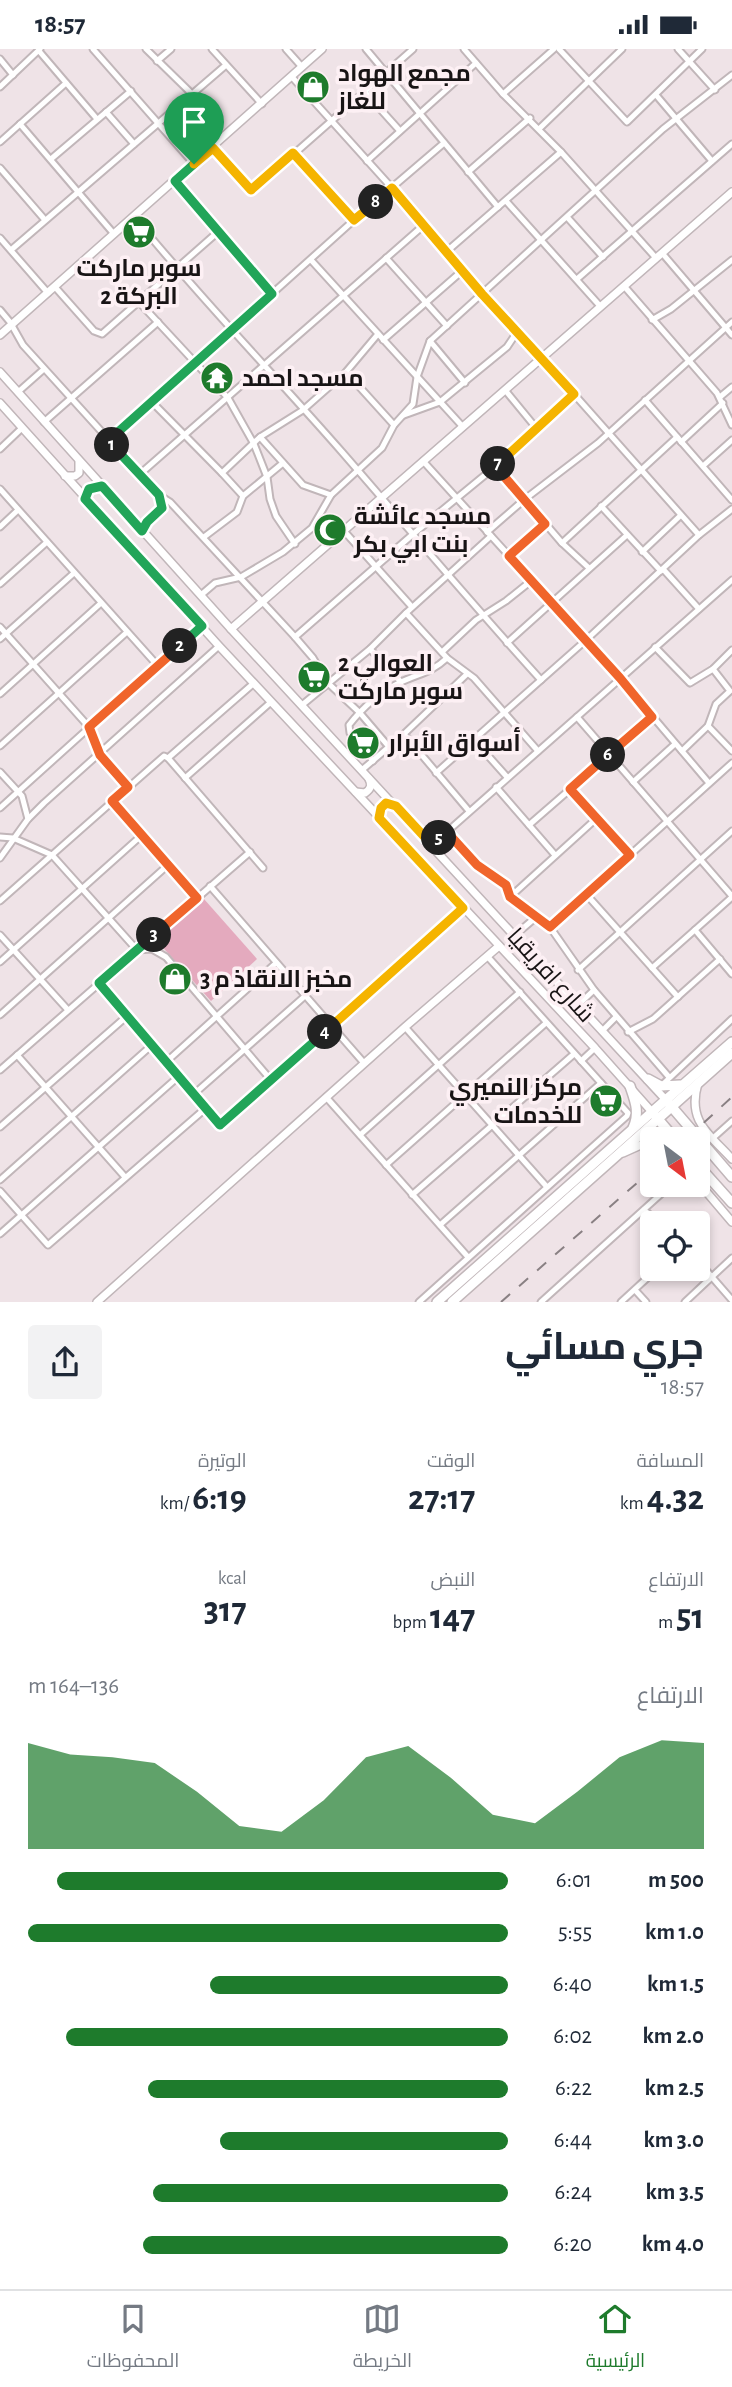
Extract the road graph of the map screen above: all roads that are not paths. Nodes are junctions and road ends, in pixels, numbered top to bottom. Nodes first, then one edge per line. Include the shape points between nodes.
1 (93, 49) edge
2 (107, 49) edge
3 (146, 49) edge
4 (171, 49) edge
5 (212, 49) edge
6 (286, 49) edge
7 (322, 49) edge
8 (366, 49) edge
9 (414, 49) edge
10 (465, 49) edge
11 (540, 49) edge
12 (556, 49) edge
13 (622, 49) edge
14 (678, 49) edge
15 (702, 49) edge
16 (39, 50) edge
17 (100, 56) junction
18 (546, 56) junction
19 (0, 59) edge
20 (157, 61) junction
21 (688, 61) junction
22 (476, 63) junction
23 (226, 65) junction
24 (302, 67) junction
25 (387, 73) junction
26 (13, 75) junction
27 (732, 75) edge
28 (292, 76) junction
29 (589, 80) junction
30 (66, 83) junction
31 (0, 87) edge
32 (715, 90) junction
33 (131, 91) junction
34 (365, 92) junction
35 (191, 93) junction
36 (503, 94) junction
37 (656, 95) junction
38 (262, 104) junction
39 (106, 112) junction
40 (420, 113) junction
41 (530, 118) junction
42 (676, 119) junction
43 (97, 120) junction
44 (332, 121) junction
45 (159, 123) junction
46 (20, 124) junction
47 (540, 128) junction
48 (400, 131) junction
49 (0, 142) edge
50 (444, 143) junction
51 (134, 144) junction
52 (732, 144) edge
53 (213, 148) junction
54 (561, 152) junction
55 (293, 153) junction
56 (51, 159) junction
57 (367, 161) junction
58 (712, 161) junction
59 (194, 164) junction
60 (0, 168) edge
61 (468, 172) junction
62 (175, 181) junction
63 (392, 188) junction
64 (78, 191) junction
65 (596, 191) junction
66 (732, 193) edge
67 (506, 201) junction
68 (498, 207) junction
69 (134, 217) junction
70 (567, 217) junction
71 (45, 220) junction
72 (354, 220) junction
73 (424, 225) junction
74 (633, 230) junction
75 (219, 231) junction
76 (114, 234) junction
77 (0, 239) edge
78 (542, 240) junction
79 (10, 250) junction
80 (446, 252) junction
81 (659, 255) junction
82 (603, 257) junction
83 (386, 258) junction
84 (311, 260) junction
85 (732, 260) edge
86 (177, 269) junction
87 (462, 271) junction
88 (577, 279) junction
89 (624, 286) junction
90 (52, 290) junction
91 (695, 290) junction
92 (272, 294) junction
93 (482, 294) junction
94 (343, 296) junction
95 (139, 302) junction
96 (426, 302) junction
97 (600, 306) junction
98 (0, 310) edge
99 (652, 320) junction
100 (158, 322) junction
101 (732, 322) edge
102 (11, 325) junction
103 (447, 326) junction
104 (726, 328) junction
105 (231, 331) junction
106 (517, 331) junction
107 (378, 334) junction
108 (0, 335) edge
109 (732, 335) edge
110 (383, 340) junction
111 (430, 341) junction
112 (542, 358) junction
113 (689, 360) junction
114 (195, 362) junction
115 (264, 366) junction
116 (44, 369) junction
117 (0, 372) edge
118 (346, 372) junction
119 (417, 377) junction
120 (465, 383) junction
121 (732, 387) edge
122 (505, 390) junction
123 (18, 392) junction
124 (574, 394) junction
125 (72, 398) junction
126 (228, 398) junction
127 (645, 400) junction
128 (721, 400) junction
129 (151, 401) junction
130 (440, 402) junction
131 (0, 403) edge
132 (303, 411) junction
133 (404, 415) junction
134 (44, 422) junction
135 (394, 425) junction
136 (732, 425) edge
137 (463, 426) junction
138 (22, 428) junction
139 (537, 429) junction
140 (609, 433) junction
141 (184, 436) junction
142 (260, 437) junction
143 (679, 440) junction
144 (732, 440) edge
145 (108, 441) junction
146 (254, 444) junction
147 (0, 449) edge
148 (79, 461) junction
149 (423, 461) junction
150 (283, 463) junction
151 (496, 466) junction
152 (703, 466) junction
153 (640, 471) junction
154 (358, 472) junction
155 (222, 473) junction
156 (140, 474) junction
157 (64, 476) junction
158 (267, 477) junction
159 (102, 486) junction
160 (0, 489) edge
161 (159, 495) junction
162 (331, 495) junction
163 (243, 496) junction
164 (380, 498) junction
165 (456, 498) junction
166 (85, 499) junction
167 (525, 499) junction
168 (732, 500) edge
169 (601, 506) junction
170 (732, 509) edge
171 (19, 510) junction
172 (681, 515) junction
173 (545, 524) junction
174 (0, 527) edge
175 (142, 531) junction
176 (344, 531) junction
177 (489, 534) junction
178 (412, 535) junction
179 (627, 535) junction
180 (699, 535) junction
181 (204, 537) junction
182 (47, 542) junction
183 (562, 543) junction
184 (295, 544) junction
185 (642, 552) junction
186 (509, 556) junction
187 (375, 566) junction
188 (589, 568) junction
189 (662, 570) junction
190 (74, 573) junction
191 (447, 576) junction
192 (240, 577) junction
193 (732, 580) edge
194 (531, 581) junction
195 (0, 584) edge
196 (201, 595) junction
197 (262, 602) junction
198 (101, 603) junction
199 (551, 603) junction
200 (412, 607) junction
201 (699, 609) junction
202 (405, 613) junction
203 (482, 615) junction
204 (202, 626) junction
205 (0, 627) edge
206 (232, 629) junction
207 (127, 632) junction
208 (6, 634) junction
209 (295, 637) junction
210 (0, 639) edge
211 (585, 642) junction
212 (507, 643) junction
213 (219, 646) junction
214 (655, 647) junction
215 (370, 649) junction
216 (732, 650) edge
217 (442, 652) junction
218 (447, 658) junction
219 (33, 664) junction
220 (158, 666) junction
221 (713, 669) junction
222 (467, 674) junction
223 (620, 678) junction
224 (541, 680) junction
225 (401, 682) junction
226 (254, 683) junction
227 (328, 683) junction
228 (59, 693) junction
229 (0, 694) edge
230 (271, 702) junction
231 (302, 705) junction
232 (360, 713) junction
233 (504, 713) junction
234 (577, 717) junction
235 (652, 717) junction
236 (708, 726) junction
237 (89, 727) junction
238 (404, 734) junction
239 (474, 740) junction
240 (675, 744) junction
241 (0, 747) edge
242 (389, 747) junction
243 (538, 751) junction
244 (682, 751) junction
245 (732, 751) edge
246 (100, 755) junction
247 (609, 755) junction
248 (168, 758) junction
249 (373, 761) junction
250 (732, 763) edge
251 (0, 772) edge
252 (365, 773) junction
253 (436, 773) junction
254 (507, 777) junction
255 (185, 778) junction
256 (633, 782) junction
257 (709, 783) junction
258 (128, 787) junction
259 (496, 787) junction
260 (570, 789) junction
261 (17, 792) junction
262 (355, 792) junction
263 (112, 801) junction
264 (396, 806) junction
265 (0, 808) edge
266 (469, 811) junction
267 (379, 818) junction
268 (597, 818) junction
269 (28, 819) junction
270 (667, 822) junction
271 (529, 825) junction
272 (732, 831) edge
273 (447, 832) junction
274 (142, 835) junction
275 (0, 837) edge
276 (13, 838) junction
277 (432, 845) junction
278 (250, 852) junction
279 (52, 855) junction
280 (555, 855) junction
281 (630, 855) junction
282 (0, 858) edge
283 (700, 860) junction
284 (168, 865) junction
285 (264, 868) dead end
286 (210, 886) junction
287 (82, 889) junction
288 (586, 894) junction
289 (510, 897) junction
290 (732, 897) edge
291 (197, 898) junction
292 (0, 901) edge
293 (463, 908) junction
294 (535, 918) junction
295 (108, 919) junction
296 (550, 927) junction
297 (695, 930) junction
298 (620, 932) junction
299 (0, 935) edge
300 (515, 935) junction
301 (499, 946) junction
302 (14, 950) junction
303 (137, 950) junction
304 (487, 956) junction
305 (720, 959) junction
306 (0, 962) edge
307 (276, 963) junction
308 (652, 968) junction
309 (578, 970) junction
310 (732, 974) edge
311 (40, 979) junction
312 (99, 983) junction
313 (594, 990) junction
314 (520, 992) junction
315 (305, 996) junction
316 (678, 997) junction
317 (578, 1005) junction
318 (68, 1010) junction
319 (0, 1015) edge
320 (127, 1016) junction
321 (216, 1017) junction
322 (616, 1017) junction
323 (732, 1019) edge
324 (546, 1023) junction
325 (331, 1026) junction
326 (405, 1027) junction
327 (602, 1031) junction
328 (628, 1032) junction
329 (732, 1042) edge
330 (152, 1045) junction
331 (595, 1048) junction
332 (244, 1050) junction
333 (732, 1053) edge
334 (574, 1054) junction
335 (17, 1055) junction
336 (582, 1061) junction
337 (166, 1062) junction
338 (364, 1063) junction
339 (439, 1064) junction
340 (0, 1070) edge
341 (178, 1077) junction
342 (669, 1077) junction
343 (648, 1079) junction
344 (271, 1080) junction
345 (601, 1083) junction
346 (685, 1083) junction
347 (698, 1083) junction
348 (45, 1086) junction
349 (630, 1086) junction
350 (661, 1086) junction
351 (194, 1094) junction
352 (465, 1095) junction
353 (326, 1097) junction
354 (669, 1103) junction
355 (206, 1108) junction
356 (655, 1116) junction
357 (72, 1117) junction
358 (732, 1121) edge
359 (491, 1125) junction
360 (0, 1127) edge
361 (665, 1127) edge
362 (630, 1132) junction
363 (360, 1135) junction
364 (713, 1138) junction
365 (640, 1145) edge
366 (99, 1147) junction
367 (721, 1147) junction
368 (620, 1154) junction
369 (713, 1154) junction
370 (519, 1155) junction
371 (732, 1159) edge
372 (386, 1165) junction
373 (125, 1177) junction
374 (732, 1177) edge
375 (710, 1178) edge
376 (0, 1180) edge
377 (547, 1187) junction
378 (0, 1191) edge
379 (412, 1195) junction
380 (710, 1196) edge
381 (658, 1197) edge
382 (732, 1203) edge
383 (644, 1210) joint
384 (22, 1215) junction
385 (732, 1222) edge
386 (439, 1225) junction
387 (0, 1234) edge
388 (468, 1257) junction
389 (732, 1258) edge
390 (712, 1276) junction
391 (644, 1281) edge
392 (635, 1290) junction
393 (732, 1300) edge
394 (97, 1302) edge
395 (419, 1302) edge
396 (437, 1302) edge
397 (452, 1302) edge
398 (541, 1302) edge
399 (621, 1302) edge
400 (646, 1302) edge
401 (685, 1302) edge

1 - 17 street
2 - 17 street
3 - 20 street
4 - 20 street
5 - 23 street
6 - 24 street
7 - 24 street
8 - 25 street
9 - 25 street
10 - 22 street
11 - 18 street
12 - 18 street
12 - 29 street
13 - 29 street
14 - 21 street
15 - 21 street
16 - 26 street
16 - 30 street
17 - 33 street
18 - 36 street
19 - 26 street
20 - 35 street
21 - 32 street
21 - 37 street
22 - 36 street
22 - 40 street
23 - 35 street
23 - 38 street
24 - 28 street
25 - 34 street
25 - 40 street
26 - 31 street
27 - 32 street
28 - 38 street
28 - 44 street
29 - 37 street via 627,122
29 - 47 street
30 - 43 street
30 - 46 street
32 - 42 street
33 - 39 street
33 - 45 street
34 - 44 street
34 - 48 street
35 - 45 street
36 - 41 street
37 - 42 street
38 - 53 street
39 - 43 street
39 - 51 street
40 - 48 street
40 - 50 street
41 - 47 street
41 - 61 street
42 - 58 street
42 - 65 street
43 - 56 street
44 - 55 street
44 - 57 street
45 - 51 street
45 - 59 street
46 - 49 street
46 - 56 street
47 - 54 street
48 - 57 street
50 - 61 street
50 - 63 street
51 - 64 street
52 - 58 street
53 - 55 street via 251,190
53 - 59 street
54 - 65 street
54 - 67 street
55 - 72 street
56 - 64 street
57 - 63 street
58 - 74 street
59 - 62 street
60 - 71 street
61 - 68 street
62 - 69 street
62 - 75 street
63 - 72 street
63 - 73 street
64 - 71 street
64 - 76 street
65 - 70 street
65 - 74 street
66 - 81 street
67 - 68 street
67 - 78 street
68 - 80 street
69 - 76 street
69 - 86 street
70 - 78 street
70 - 82 street
71 - 79 street
72 - 84 street
73 - 80 street
73 - 83 street
74 - 81 street
74 - 82 street
75 - 86 street
75 - 92 street
76 - 90 street
77 - 79 street
78 - 88 street
78 - 93 street
79 - 90 street
80 - 87 street
81 - 89 street
81 - 91 street
82 - 88 street
83 - 94 street
83 - 96 street
84 - 92 street
84 - 94 street
85 - 91 street
86 - 95 street
86 - 105 street
87 - 93 street
87 - 96 street
88 - 97 street
89 - 97 street
89 - 99 street
90 - 95 street via 97,334
90 - 102 street
91 - 99 street
91 - 104 street
92 - 105 street
93 - 103 street
93 - 106 street
94 - 107 street
94 - 115 street
95 - 100 street
96 - 103 street
96 - 110 street
97 - 112 street
98 - 102 street
99 - 113 street
100 - 114 street
100 - 125 street
101 - 104 street
102 - 108 street
102 - 116 street
103 - 111 street
104 - 109 street
104 - 113 street
105 - 114 street
105 - 115 street
106 - 112 street
106 - 120 street via 507,347
107 - 110 street
107 - 118 street
110 - 119 street
111 - 119 street
111 - 120 street
112 - 122 street
112 - 124 street
113 - 127 street
113 - 128 street
114 - 126 street
114 - 129 street
115 - 126 street
115 - 132 street
116 - 123 street
116 - 125 street
117 - 123 street, شارع افريقيا
118 - 132 street
118 - 135 street
119 - 130 street
119 - 133 street via 413,404
120 - 130 street
121 - 128 street
122 - 137 street
122 - 139 street
123 - 134 street, شارع افريقيا
124 - 139 street
124 - 140 street
125 - 134 street
125 - 145 street
126 - 141 street
126 - 146 street
127 - 140 street
127 - 143 street
128 - 136 street
128 - 143 street
129 - 141 street
129 - 145 street
130 - 133 street
130 - 137 street
131 - 138 street, شارع افريقيا
132 - 142 street
132 - 154 street
133 - 135 street
134 - 148 street, شارع افريقيا
135 - 154 street via 382,448
137 - 149 street
138 - 147 street
138 - 157 street, شارع افريقيا
139 - 151 street
140 - 153 street
140 - 167 street
141 - 155 street
141 - 156 street
142 - 146 street
142 - 150 street
143 - 152 street
143 - 153 street
144 - 152 street
145 - 156 street
146 - 155 street
146 - 158 street
148 - 157 street via 79,473
148 - 159 street, شارع افريقيا
149 - 164 street
149 - 165 street
150 - 158 street
150 - 162 street via 303,485
151 - 165 street
151 - 167 street
152 - 168 street
153 - 169 street
153 - 172 street
154 - 162 street
154 - 164 street
155 - 163 street
156 - 161 street
157 - 166 street, شارع افريقيا
158 - 163 street
158 - 184 street via 276,516
159 - 166 street via 89,489
159 - 175 street, شارع افريقيا
160 - 171 street
161 - 175 street via 162,508
161 - 181 street
162 - 184 street via 312,528
163 - 181 street via 237,512
164 - 176 street
164 - 178 street
165 - 177 street
165 - 178 street
166 - 204 street, شارع افريقيا
167 - 173 street
167 - 177 street
169 - 179 street
169 - 183 street
170 - 180 street
171 - 174 street
171 - 182 street
172 - 180 street
172 - 185 street
173 - 183 street
173 - 186 street
175 - 196 street, شارع افريقيا
176 - 187 street
176 - 197 street
177 - 186 street
177 - 191 street
178 - 187 street
178 - 191 street
179 - 185 street
179 - 188 street
180 - 189 street
181 - 192 street
182 - 190 street
182 - 195 street
183 - 188 street
184 - 192 street
185 - 189 street
186 - 194 street
187 - 200 street
187 - 209 street
188 - 199 street
189 - 201 street
189 - 211 street
190 - 198 street
190 - 208 street
191 - 200 street
191 - 203 street
192 - 196 street via 218,581
192 - 197 street
193 - 201 street
194 - 199 street
194 - 203 street
196 - 206 street, شارع افريقيا
197 - 206 street
197 - 209 street
198 - 207 street
198 - 219 street
199 - 211 street
199 - 212 street
200 - 202 street
201 - 214 street
202 - 215 street
202 - 217 street
203 - 212 street
203 - 217 street
204 - 213 street, شارع افريقيا
204 - 220 street
205 - 208 street
206 - 231 street, شارع افريقيا
207 - 220 street
207 - 228 street
208 - 210 street
208 - 219 street
209 - 227 street
211 - 223 street
211 - 224 street
212 - 224 street
213 - 226 street, شارع افريقيا
213 - 246 street
214 - 221 street via 690,683
214 - 223 street
215 - 225 street
215 - 227 street
216 - 221 street
217 - 218 street
218 - 222 street
218 - 225 street via 432,671
219 - 228 street
219 - 229 street
220 - 237 street
221 - 236 street via 730,691 716,704
222 - 233 street
222 - 238 street
223 - 234 street
223 - 235 street
224 - 233 street
225 - 232 street
226 - 230 street, شارع افريقيا
226 - 248 street
227 - 231 street
227 - 232 street
228 - 237 street
228 - 241 street
230 - 255 street
230 - 262 street, شارع افريقيا
231 - 252 street, شارع افريقيا
232 - 242 street
232 - 249 street via 348,729
233 - 239 street
233 - 243 street
234 - 243 street
234 - 247 street
235 - 240 street
235 - 247 street
236 - 244 street
236 - 245 street
237 - 246 street
237 - 261 street
238 - 242 street
238 - 253 street
239 - 253 street
239 - 254 street
240 - 244 street
240 - 256 street
242 - 249 street
243 - 254 street
244 - 257 street
246 - 258 street
246 - 269 street
247 - 256 street
247 - 260 street
248 - 255 street
248 - 258 street via 164,756
249 - 252 street
250 - 257 street
251 - 261 street
252 - 262 street via 371,787 365,793
252 - 264 street, شارع افريقيا
253 - 266 street
254 - 259 street
255 - 278 street
256 - 270 street
257 - 270 street
258 - 263 street
259 - 266 street
259 - 271 street
260 - 268 street
260 - 271 street
261 - 265 street
261 - 269 street
262 - 267 street, شارع افريقيا
263 - 274 street
263 - 279 street
264 - 267 street via 384,804
264 - 277 street, شارع افريقيا
266 - 273 street
267 - 293 street, شارع افريقيا
268 - 280 street
268 - 281 street
269 - 276 street
270 - 281 street
270 - 283 street
271 - 280 street
272 - 283 street
273 - 277 street
273 - 289 street via 477,865 506,885
274 - 284 street
274 - 287 street
275 - 276 street
276 - 279 street
276 - 282 street
277 - 300 street, شارع افريقيا
278 - 285 street
278 - 286 street
279 - 287 street
279 - 292 street
280 - 289 street
281 - 288 street
283 - 290 street
283 - 298 street
284 - 291 street
284 - 295 street
286 - 291 street
286 - 307 street
287 - 295 street
287 - 302 street
288 - 296 street
288 - 298 street
289 - 294 street
290 - 297 street
291 - 303 street
293 - 301 street, شارع افريقيا
293 - 325 street
294 - 296 street
294 - 300 street
295 - 303 street
295 - 311 street
296 - 309 street
297 - 305 street
297 - 308 street
298 - 308 street
298 - 309 street
299 - 302 street
300 - 317 street, شارع افريقيا
301 - 304 street
301 - 331 street, شارع افريقيا
302 - 306 street
302 - 311 street
303 - 312 street
303 - 321 street via 152,949 166,957
304 - 314 street
304 - 326 street
305 - 310 street
305 - 316 street
307 - 315 street
307 - 321 street
308 - 316 street
309 - 313 street
311 - 318 street
311 - 319 street
312 - 318 street
312 - 320 street
313 - 317 street
313 - 322 street
314 - 324 street
314 - 339 street
315 - 325 street
315 - 332 street
316 - 328 street via 649,1022
317 - 327 street, شارع افريقيا
318 - 335 street
320 - 330 street
320 - 348 street
321 - 332 street
321 - 337 street
322 - 327 street
322 - 328 street
323 - 342 street
324 - 334 street
324 - 352 street
325 - 338 street
325 - 344 street
326 - 338 street
326 - 339 street
327 - 343 street, شارع افريقيا
328 - 342 street
329 - 346 main road
330 - 337 street
330 - 357 street
331 - 336 street
331 - 349 street, شارع افريقيا
332 - 344 street
332 - 351 street
333 - 347 main road
334 - 336 street
334 - 359 street
335 - 340 street
335 - 348 street
336 - 345 street
337 - 341 street
338 - 353 street
339 - 352 street
339 - 363 street
341 - 351 street
341 - 366 street
342 - 350 street
343 - 350 main road
343 - 354 street, شارع افريقيا
344 - 355 street via 220,1125
345 - 370 street
345 - 377 street via 627,1117
346 - 350 main road
346 - 354 main road
347 - 354 main road
347 - 364 street via 694,1109
348 - 357 street
348 - 360 street
349 - 356 street, شارع افريقيا
349 - 362 main road via 637,1111
351 - 355 street
352 - 359 street
352 - 372 street
353 - 363 street
353 - 394 street
354 - 356 main road
354 - 369 main road, شارع افريقيا
355 - 373 street
356 - 361 main road, شارع افريقيا
356 - 362 main road
356 - 368 main road
357 - 366 street
357 - 376 street
358 - 364 street
359 - 370 street
359 - 379 street
362 - 396 main road
363 - 372 street
364 - 367 street
365 - 368 street
366 - 373 street
366 - 384 street
367 - 369 main road
367 - 371 street
368 - 397 main road
369 - 374 main road, شارع افريقيا
370 - 377 street
370 - 386 street
372 - 379 street
373 - 384 street via 48,1245
375 - 382 main road
377 - 388 street
378 - 384 street
379 - 386 street
380 - 385 street
381 - 383 street
383 - 398 street
384 - 387 street
386 - 388 street
388 - 395 street
389 - 390 street
390 - 393 street
390 - 401 street
391 - 392 street
392 - 399 street
392 - 400 street

